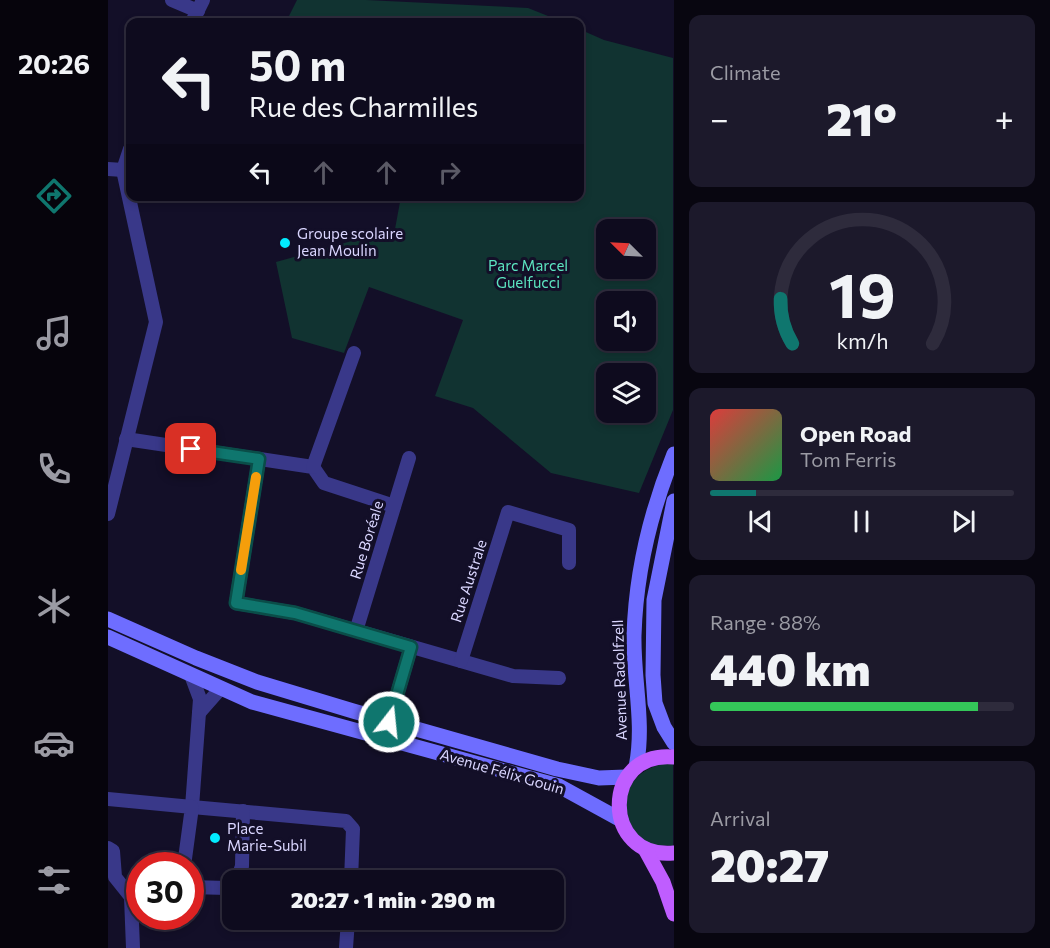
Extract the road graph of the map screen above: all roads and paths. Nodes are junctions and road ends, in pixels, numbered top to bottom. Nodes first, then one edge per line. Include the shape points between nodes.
1 (172, 0) edge
2 (198, 11) edge
3 (108, 169) edge
4 (126, 171) edge
5 (125, 176) junction
6 (126, 181) edge
7 (130, 201) edge
8 (354, 353) dead end
9 (126, 439) junction
10 (674, 454) edge
11 (409, 458) dead end
12 (259, 459) junction
13 (313, 467) junction
14 (674, 501) edge
15 (394, 506) junction
16 (108, 514) edge
17 (570, 563) dead end
18 (108, 619) edge
19 (356, 631) junction
20 (108, 637) edge
21 (411, 647) junction
22 (461, 661) junction
23 (191, 675) junction
24 (559, 678) dead end
25 (221, 688) junction
26 (199, 713) junction
27 (389, 722) junction
28 (674, 743) edge
29 (674, 757) edge
30 (631, 772) junction
31 (108, 799) edge
32 (192, 807) junction
33 (243, 812) junction
34 (621, 820) junction
35 (108, 848) edge
36 (645, 849) junction
37 (186, 852) edge
38 (674, 853) edge
39 (241, 870) edge
40 (351, 870) edge
41 (204, 887) edge
42 (222, 888) edge
43 (674, 914) edge
44 (347, 930) edge
45 (133, 948) edge
46 (346, 948) edge

1 - 2 street
3 - 5 street
4 - 5 street
5 - 6 street
7 - 9 street via 156,322
8 - 13 street
9 - 12 street
9 - 16 street
10 - 30 main road, Avenue Radolfzell via 660,488 639,568 634,637 641,743
11 - 15 street, Rue Boréale
12 - 13 street
12 - 19 street via 236,603 295,613
13 - 15 street via 324,483
14 - 28 main road via 654,600 653,675 655,703 663,727
15 - 19 street, Rue Boréale
17 - 22 street, Rue Australe via 569,530 508,512
18 - 27 main road, Avenue Félix Gouin via 257,682
19 - 21 street
20 - 23 main road, Avenue Félix Gouin
21 - 22 street
21 - 27 street
22 - 24 street via 513,676
23 - 25 main road, Avenue Félix Gouin
23 - 26 street via 200,699
25 - 26 street
25 - 34 main road, Avenue Félix Gouin via 252,702 560,786
26 - 32 street
27 - 30 main road, Avenue Félix Gouin via 599,778
29 - 30 main road via 659,757
30 - 34 main road via 618,798
31 - 32 street
32 - 33 street
32 - 37 street
33 - 39 street
33 - 40 street via 346,821 353,829
34 - 36 main road via 628,835
35 - 45 street via 113,851 115,877 131,897
36 - 38 main road
36 - 43 main road
41 - 42 street
44 - 46 street

